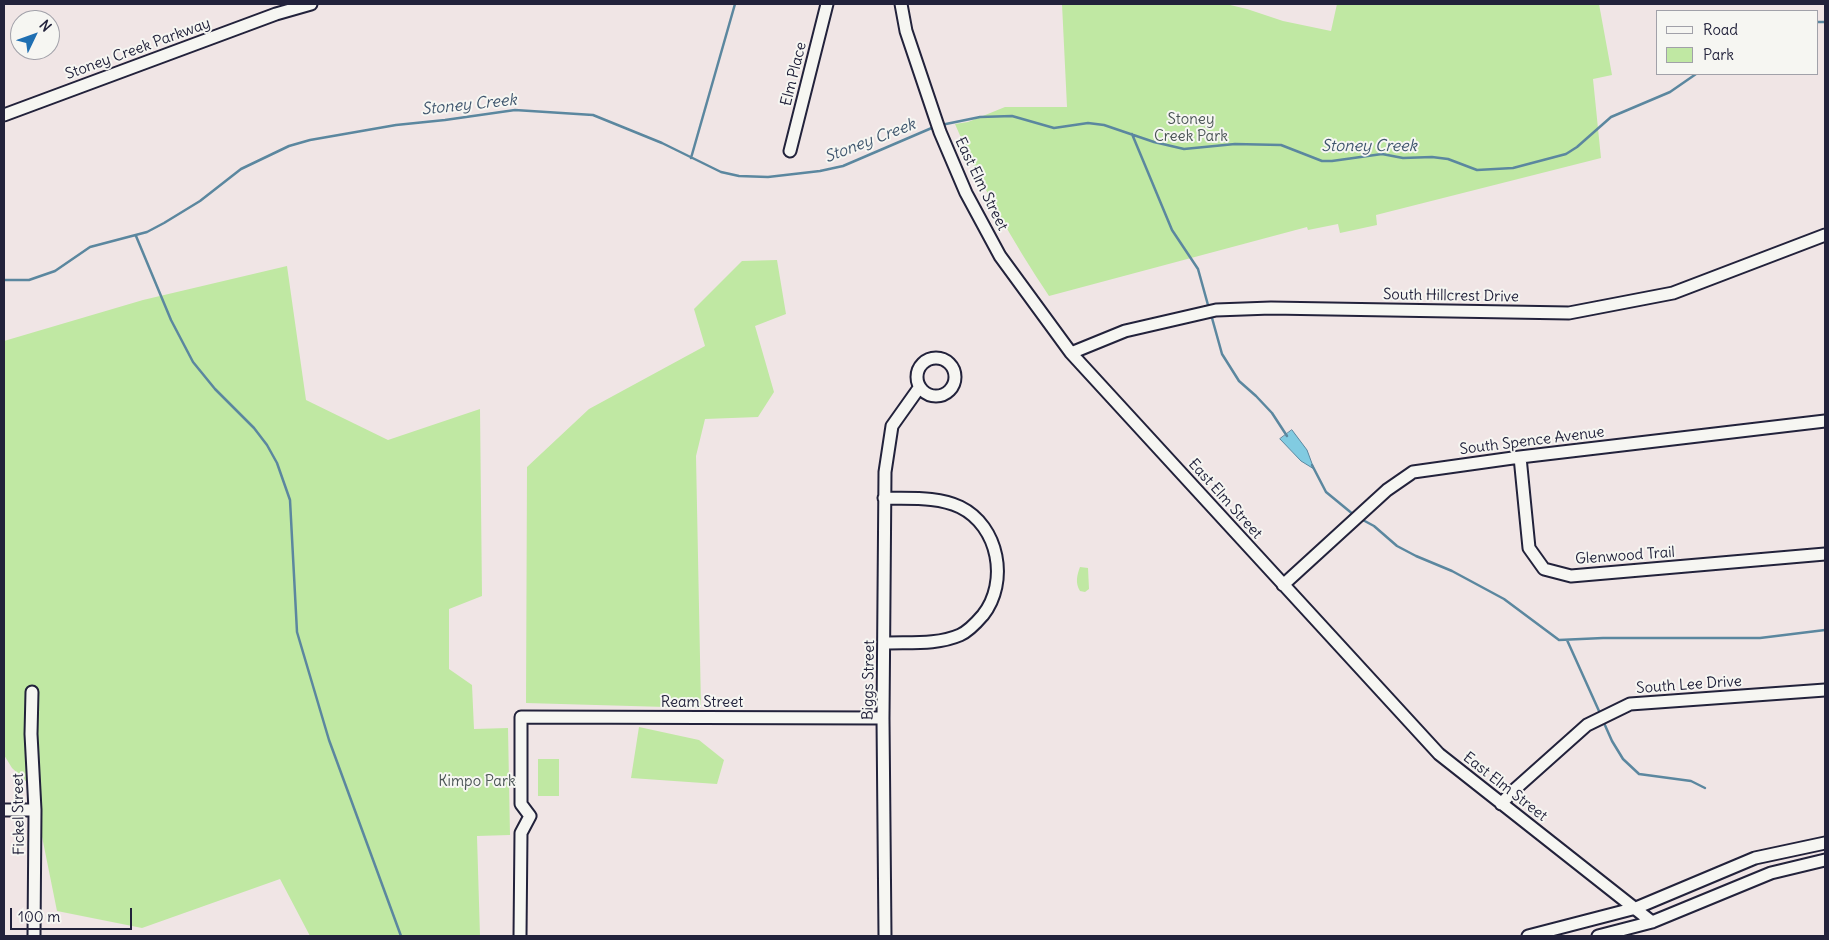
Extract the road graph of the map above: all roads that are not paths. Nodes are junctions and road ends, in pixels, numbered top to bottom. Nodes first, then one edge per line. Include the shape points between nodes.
1 (311, 4) edge
2 (826, 4) edge
3 (901, 4) edge
4 (4, 115) edge
5 (790, 151) dead end
6 (1825, 234) edge
7 (1071, 353) junction
8 (919, 388) dead end
9 (1825, 421) edge
10 (1520, 457) junction
11 (884, 498) junction
12 (1825, 554) edge
13 (1283, 586) junction
14 (885, 643) junction
15 (1825, 690) edge
16 (32, 692) dead end
17 (883, 718) junction
18 (1501, 804) junction
19 (4, 810) edge
20 (35, 810) junction
21 (1825, 842) edge
22 (1825, 860) edge
23 (1636, 908) junction
24 (1652, 922) junction
25 (34, 936) edge
26 (520, 936) edge
27 (885, 936) edge
28 (1528, 936) edge
29 (1598, 936) edge

1 - 4 street, Stoney Creek Parkway
2 - 5 street, Elm Place
3 - 7 street, East Elm Street via 906,31 940,132 966,193 1000,256
6 - 7 street, South Hillcrest Drive via 1673,294 1569,313 1216,310 1124,331
7 - 13 street, East Elm Street
8 - 11 street, Biggs Street via 892,426
9 - 10 street, South Spence Avenue
10 - 12 street, Glenwood Trail via 1529,548 1544,569 1571,576
10 - 13 street, South Spence Avenue via 1414,472 1387,490
11 - 14 street, Biggs Street
11 - 14 street via 940,500 961,508 980,523 993,543 998,564 997,585 991,605 962,635 940,642
13 - 18 street, East Elm Street via 1439,754
14 - 17 street, Biggs Street
15 - 18 street, South Lee Drive via 1630,704 1587,725
16 - 20 street, Fickel Street
17 - 26 street, Ream Street via 521,717 521,804 530,816 521,833
17 - 27 street, Biggs Street
18 - 23 street, East Elm Street
19 - 20 street
20 - 25 street, Fickel Street
21 - 23 street via 1755,858
22 - 24 street via 1771,873
23 - 24 street, East Elm Street
23 - 28 street
24 - 29 street

